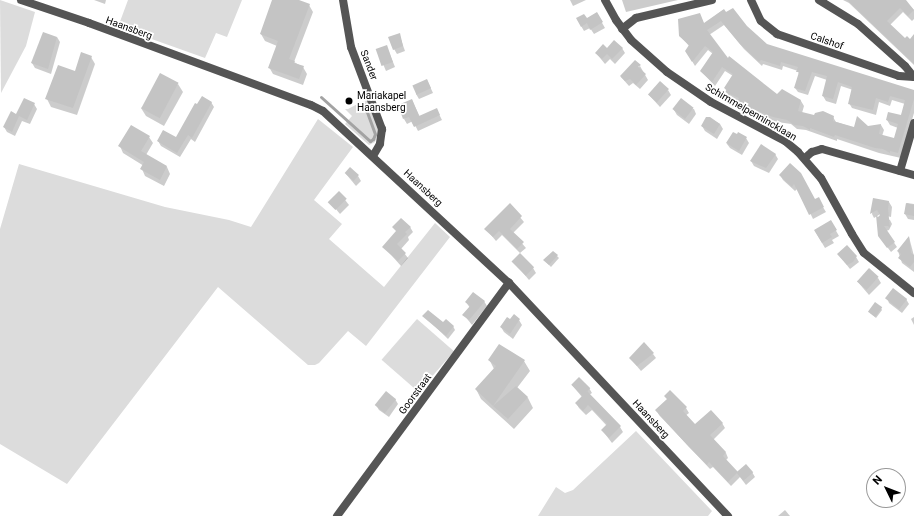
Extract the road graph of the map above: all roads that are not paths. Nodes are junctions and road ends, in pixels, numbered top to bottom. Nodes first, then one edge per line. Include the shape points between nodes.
1 (21, 0) edge
2 (343, 0) edge
3 (604, 0) edge
4 (712, 0) edge
5 (751, 0) edge
6 (819, 0) edge
7 (622, 29) junction
8 (914, 77) edge
9 (914, 123) edge
10 (373, 156) junction
11 (805, 158) junction
12 (900, 171) junction
13 (914, 175) edge
14 (509, 283) junction
15 (914, 293) edge
16 (337, 516) edge
17 (728, 516) edge

1 - 10 street, Haansberg via 311,105 328,115
2 - 10 street, Sander via 351,47 382,129 380,144
3 - 7 street, Schimmelpennincklaan
4 - 7 street via 636,18
5 - 8 street, Calshof via 761,21 777,34 899,76
6 - 8 street, Calshof via 858,24
7 - 11 street, Schimmelpennincklaan via 643,52 668,72 719,107 785,141
9 - 12 street
10 - 14 street, Haansberg
11 - 12 street via 812,152 822,149
11 - 15 street, Schimmelpennincklaan via 822,178 864,253
12 - 13 street
14 - 16 street, Goorstraat
14 - 17 street, Haansberg

